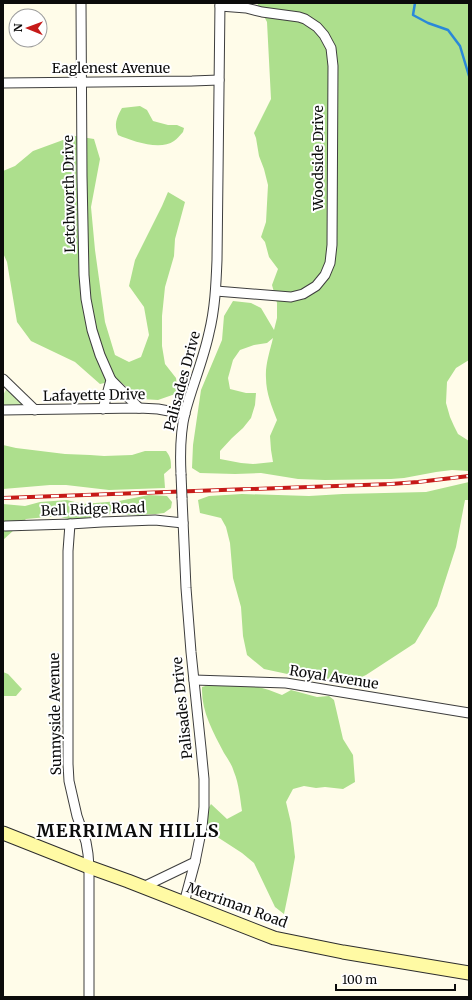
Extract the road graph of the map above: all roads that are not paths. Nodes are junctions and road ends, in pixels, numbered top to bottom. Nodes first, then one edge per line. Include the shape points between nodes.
1 (81, 3) edge
2 (220, 4) edge
3 (219, 80) junction
4 (81, 82) junction
5 (3, 83) edge
6 (216, 291) junction
7 (3, 379) edge
8 (110, 380) junction
9 (140, 408) junction
10 (103, 409) junction
11 (3, 410) edge
12 (35, 410) junction
13 (185, 414) junction
14 (183, 523) junction
15 (70, 524) junction
16 (5, 526) dead end
17 (194, 680) junction
18 (469, 713) edge
19 (3, 833) edge
20 (195, 862) junction
21 (89, 867) junction
22 (143, 887) junction
23 (184, 903) junction
24 (469, 973) edge
25 (89, 997) edge

1 - 4 street, Letchworth Drive
2 - 3 street, Palisades Drive
2 - 6 street, Woodside Drive via 305,19 317,27 328,42 333,66 332,245 330,263 325,275 316,286 303,294 291,297
3 - 4 street, Eaglenest Avenue
3 - 6 street, Palisades Drive
4 - 5 street, Eaglenest Avenue
4 - 8 street, Letchworth Drive via 86,299 92,330
6 - 13 street, Palisades Drive via 208,340
7 - 12 street
8 - 9 street, Letchworth Drive
8 - 10 street
9 - 10 street, Lafayette Drive
9 - 13 street, Lafayette Drive via 158,408
10 - 12 street, Lafayette Drive
11 - 12 street, Lafayette Drive
13 - 14 street, Palisades Drive, bridge via 180,445
14 - 15 street, Bell Ridge Road via 155,520
14 - 17 street, Palisades Drive via 190,652
15 - 16 street, Bell Ridge Road
15 - 21 street, Sunnyside Avenue via 68,764 69,782 76,816 86,842
17 - 18 street, Royal Avenue via 286,683
17 - 20 street, Palisades Drive via 204,779 202,827
19 - 21 main road, Merriman Road
20 - 22 street
20 - 23 street, Palisades Drive
21 - 22 main road, Merriman Road
21 - 25 street, Sunnyside Avenue
22 - 23 main road, Merriman Road
23 - 24 main road, Merriman Road via 274,938

